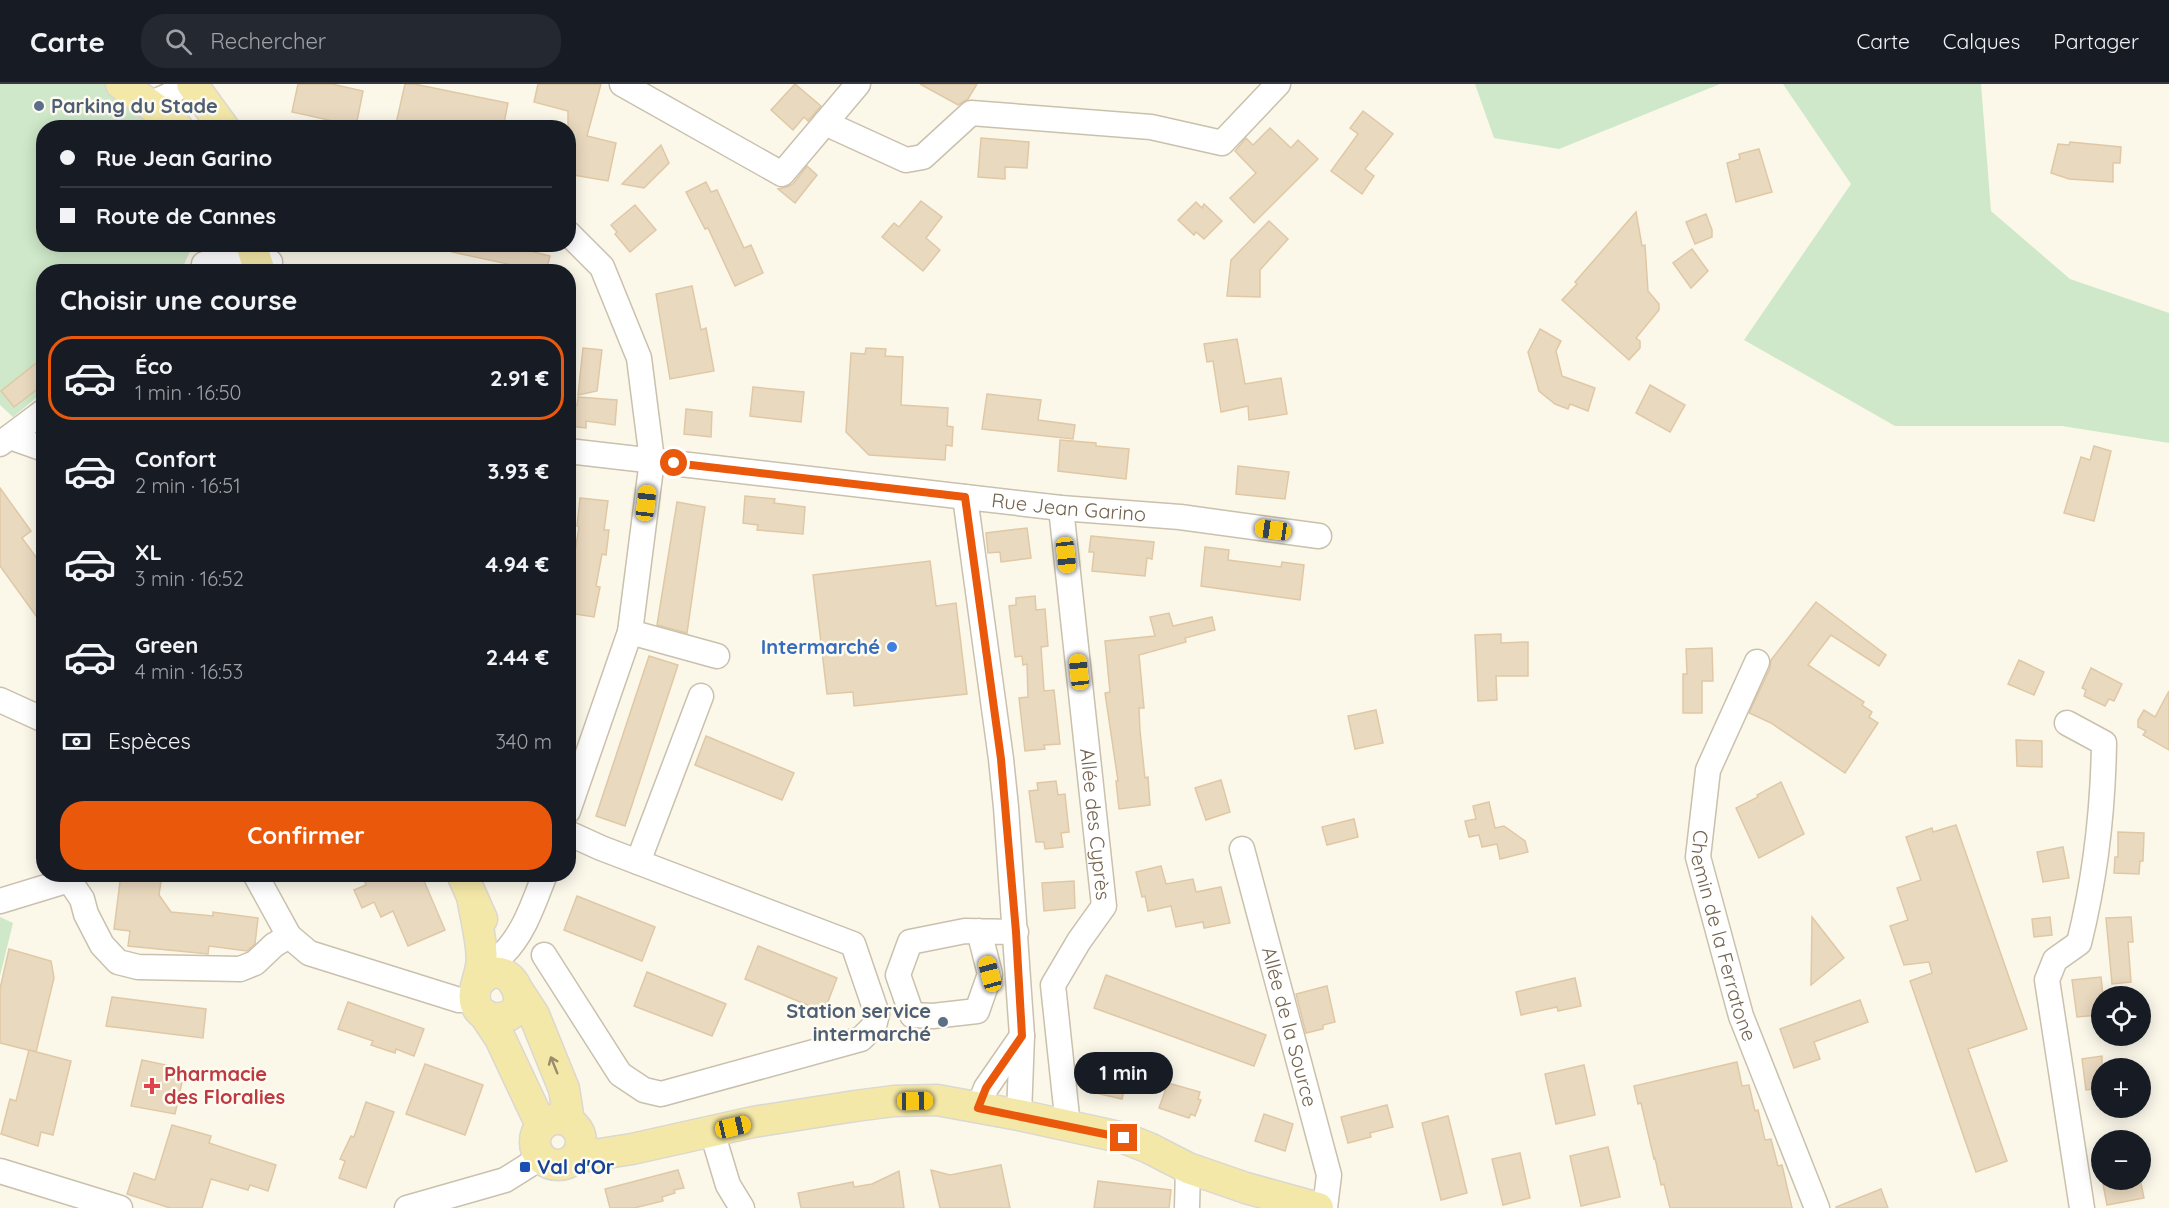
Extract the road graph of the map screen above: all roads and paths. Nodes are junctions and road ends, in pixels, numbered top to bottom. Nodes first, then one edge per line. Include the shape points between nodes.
1 (121, 84) edge
2 (180, 84) edge
3 (191, 84) edge
4 (622, 84) edge
5 (858, 84) edge
6 (1278, 84) edge
7 (148, 104) junction
8 (168, 120) edge
9 (208, 120) edge
10 (218, 120) edge
11 (825, 123) junction
12 (576, 241) edge
13 (263, 257) edge
14 (213, 259) edge
15 (36, 417) edge
16 (5, 440) edge
17 (36, 448) edge
18 (576, 452) edge
19 (652, 460) junction
20 (965, 497) junction
21 (1061, 508) junction
22 (1319, 536) dead end
23 (630, 632) junction
24 (717, 656) dead end
25 (1757, 662) dead end
26 (701, 696) dead end
27 (0, 700) edge
28 (36, 718) edge
29 (2067, 723) dead end
30 (576, 788) edge
31 (576, 836) edge
32 (1242, 849) dead end
33 (638, 862) junction
34 (55, 882) edge
35 (73, 882) edge
36 (259, 882) edge
37 (465, 882) edge
38 (542, 882) edge
39 (0, 901) edge
40 (474, 902) junction
41 (979, 932) dead end
42 (1016, 932) junction
43 (289, 936) junction
44 (544, 955) dead end
45 (510, 975) junction
46 (478, 1000) junction
47 (1022, 1036) junction
48 (978, 1108) junction
49 (1019, 1115) junction
50 (1068, 1126) junction
51 (712, 1132) junction
52 (566, 1133) junction
53 (540, 1158) joint
54 (1188, 1168) junction
55 (0, 1171) edge
56 (120, 1208) edge
57 (407, 1208) edge
58 (742, 1208) edge
59 (1187, 1208) edge
60 (1318, 1208) edge
61 (1325, 1208) edge
62 (1817, 1208) edge
63 (2082, 1208) edge

1 - 7 main road
2 - 7 street via 170,95
3 - 9 street
3 - 10 main road
4 - 11 street via 782,174
5 - 11 street
6 - 11 street via 1222,143 1151,127 971,113 923,157 906,160
7 - 8 main road
12 - 19 street via 602,267 639,358
13 - 14 street
15 - 16 street
16 - 17 street
18 - 19 street, Rue Jean Garino
19 - 20 street, Rue Jean Garino
19 - 23 street
20 - 21 street, Rue Jean Garino
20 - 42 street via 1001,759
21 - 22 street, Rue Jean Garino via 1180,516
21 - 50 street, Allée des Cyprès via 1104,906 1053,985
23 - 24 street
23 - 30 street
25 - 62 street, Chemin de la Ferratone via 1708,770 1698,857 1741,1016
26 - 33 street
27 - 28 street
29 - 63 street via 2104,743 2088,905 2079,943 2055,960 2047,980
31 - 33 street
32 - 61 street, Allée de la Source via 1329,1175
33 - 44 street via 853,944 877,1014 874,1026 861,1039 661,1094 644,1090 620,1074
34 - 39 street
35 - 43 street via 102,945 118,962 138,967 240,969 255,963
36 - 43 street
37 - 40 main road
38 - 45 street via 513,945
40 - 45 main road
40 - 46 main road via 482,963
41 - 42 street
42 - 47 street
43 - 46 street via 309,953 459,1000
45 - 46 main road via 492,974 480,980
45 - 46 main road via 519,999 512,1013 498,1018
52 -> 45 main road via 564,1089 534,1016
46 - 52 main road
47 - 48 street via 986,1088
47 - 49 street
48 - 49 main road
48 - 51 main road via 937,1100 894,1101
49 - 50 main road
50 - 54 main road via 1124,1138
51 - 52 main road via 632,1149
51 - 58 street via 728,1185
52 - 53 main road via 534,1137
53 - 57 street via 505,1180
54 - 59 street
54 - 60 main road
55 - 56 street

